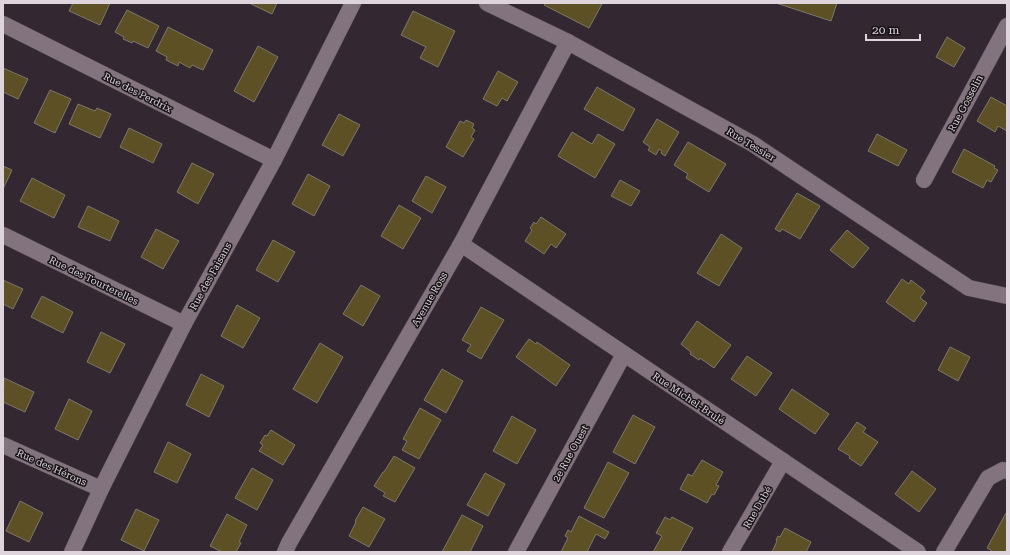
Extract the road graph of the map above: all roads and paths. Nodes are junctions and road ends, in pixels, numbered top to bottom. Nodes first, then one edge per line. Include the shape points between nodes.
1 (353, 3) edge
2 (486, 3) edge
3 (3, 24) edge
4 (1007, 26) edge
5 (568, 42) junction
6 (274, 160) junction
7 (924, 180) dead end
8 (3, 235) edge
9 (461, 244) junction
10 (1007, 296) edge
11 (184, 324) junction
12 (624, 354) junction
13 (3, 445) edge
14 (783, 461) junction
15 (1007, 471) edge
16 (101, 489) junction
17 (72, 552) edge
18 (285, 552) edge
19 (516, 552) edge
20 (730, 552) edge
21 (918, 552) edge
22 (944, 552) edge

1 - 6 street, Rue des Faisans
2 - 5 street, Rue Tessier
3 - 6 street, Rue des Perdrix
4 - 7 street, Rue Gosselin
5 - 9 street, Avenue Ross
5 - 10 street, Rue Tessier via 753,144 969,288
6 - 11 street, Rue des Faisans
8 - 11 street, Rue des Tourterelles
9 - 12 street, Rue Michel-Brulé
9 - 18 street, Avenue Ross
11 - 16 street, Rue des Faisans
12 - 14 street, Rue Michel-Brulé
12 - 19 street, 2e Rue Ouest
13 - 16 street, Rue des Hérons
14 - 20 street, Rue Dubé
14 - 21 street, Rue Michel-Brulé
15 - 22 street via 1003,470 988,478
16 - 17 street, Rue des Faisans

